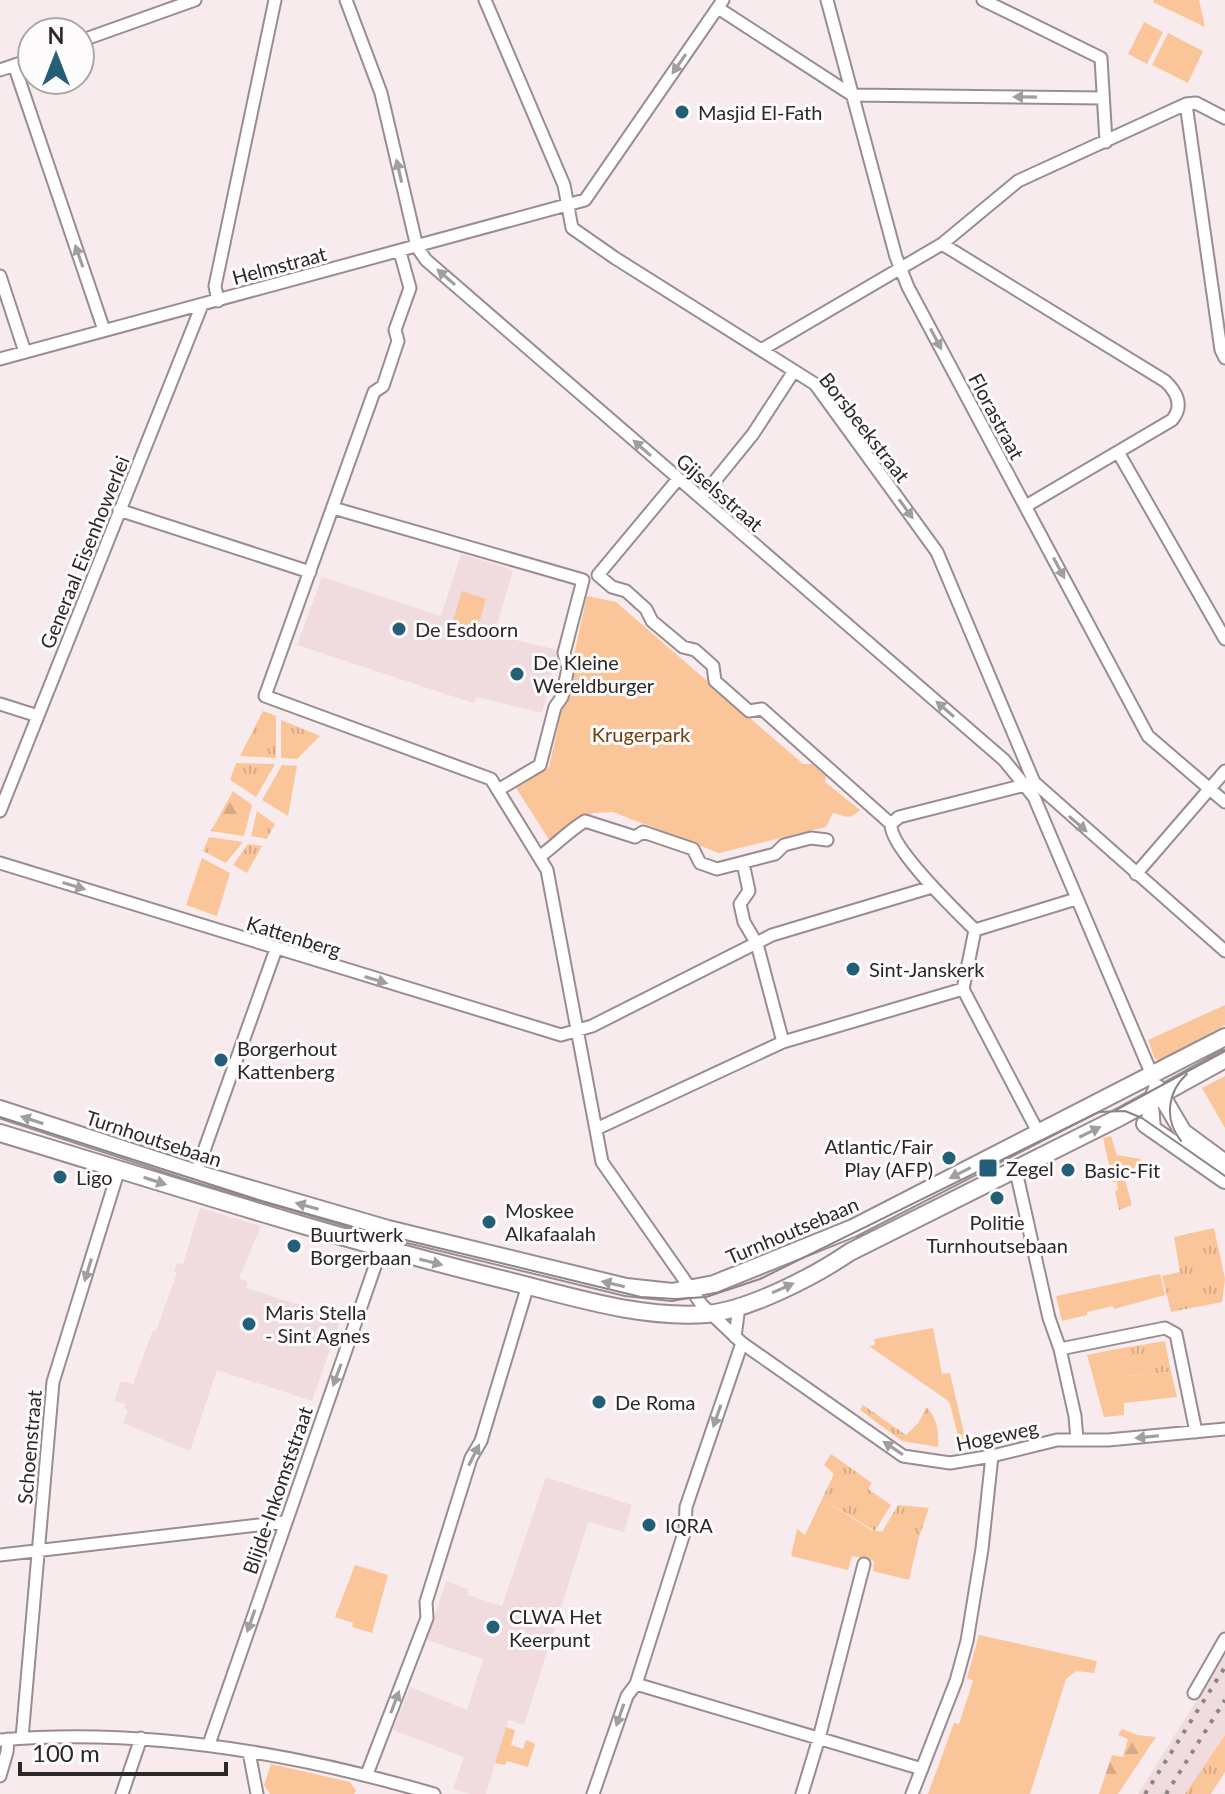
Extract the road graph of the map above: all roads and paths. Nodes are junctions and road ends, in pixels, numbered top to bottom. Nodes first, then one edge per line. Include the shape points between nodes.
1 (195, 0) edge
2 (275, 0) edge
3 (346, 0) edge
4 (485, 0) edge
5 (827, 0) edge
6 (983, 0) edge
7 (721, 4) edge
8 (96, 35) edge
9 (14, 65) joint
10 (0, 70) edge
11 (852, 95) junction
12 (1103, 98) junction
13 (1186, 104) junction
14 (1225, 118) edge
15 (1106, 142) junction
16 (568, 205) junction
17 (942, 244) junction
18 (417, 247) junction
19 (400, 252) junction
20 (900, 270) junction
21 (0, 276) edge
22 (218, 301) junction
23 (202, 305) junction
24 (104, 330) junction
25 (761, 350) junction
26 (25, 352) junction
27 (1223, 354) edge
28 (0, 359) edge
29 (794, 371) junction
30 (1118, 452) junction
31 (678, 479) junction
32 (701, 498) junction
33 (1026, 506) junction
34 (333, 508) junction
35 (119, 510) junction
36 (310, 572) junction
37 (1225, 639) edge
38 (0, 704) edge
39 (38, 716) junction
40 (1225, 771) edge
41 (1025, 785) junction
42 (1210, 788) junction
43 (498, 790) junction
44 (1225, 802) edge
45 (0, 811) edge
46 (891, 824) junction
47 (827, 840) dead end
48 (539, 857) junction
49 (0, 863) edge
50 (743, 863) junction
51 (1136, 874) junction
52 (932, 887) junction
53 (1076, 899) junction
54 (975, 930) junction
55 (757, 944) junction
56 (276, 949) junction
57 (1225, 951) edge
58 (963, 989) junction
59 (579, 1031) junction
60 (1224, 1038) edge
61 (783, 1042) junction
62 (1225, 1059) edge
63 (1155, 1089) junction
64 (0, 1109) edge
65 (1122, 1116) junction
66 (596, 1129) junction
67 (1152, 1129) junction
68 (1038, 1132) junction
69 (0, 1133) edge
70 (1225, 1163) edge
71 (119, 1169) junction
72 (1013, 1170) junction
73 (196, 1173) junction
74 (1225, 1180) edge
75 (388, 1229) junction
76 (381, 1249) junction
77 (528, 1285) junction
78 (690, 1290) junction
79 (739, 1306) junction
80 (710, 1314) junction
81 (738, 1340) junction
82 (1060, 1349) junction
83 (1225, 1429) edge
84 (1196, 1432) junction
85 (1077, 1440) junction
86 (992, 1456) junction
87 (284, 1522) junction
88 (37, 1552) junction
89 (0, 1555) edge
90 (864, 1564) dead end
91 (1225, 1639) edge
92 (636, 1684) junction
93 (1194, 1693) dead end
94 (22, 1738) junction
95 (141, 1738) junction
96 (819, 1738) junction
97 (4, 1739) edge
98 (209, 1744) junction
99 (249, 1752) junction
100 (922, 1769) junction
101 (367, 1774) junction
102 (0, 1776) edge
103 (256, 1792) edge
104 (122, 1794) edge
105 (434, 1794) edge
106 (593, 1794) edge
107 (802, 1794) edge
108 (912, 1794) edge

1 - 8 street
2 - 22 street via 215,286
18 -> 3 street via 381,93
4 - 16 street, Borsbeekstraat
5 - 11 street, Florastraat
6 - 12 street via 1101,58
7 - 11 street
7 -> 16 street via 585,200
9 - 10 street
24 -> 9 street
12 -> 11 street
11 - 20 street, Florastraat
12 - 15 street
13 - 14 street via 1196,103
13 - 15 street
13 - 27 street
15 - 17 street via 1018,181
16 - 18 street, Helmstraat
16 - 25 street, Borsbeekstraat via 572,228
17 - 20 street
17 - 30 street via 1171,387 1179,401 1177,414
18 - 19 street, Helmstraat
31 -> 18 street, Gijselsstraat
19 - 22 street, Helmstraat
19 - 34 street via 410,288 395,330 398,341
20 - 25 street
20 -> 33 street, Florastraat
21 - 26 street
22 - 23 street, Helmstraat
23 - 24 street, Helmstraat
23 - 35 street, Generaal Eisenhowerlei
24 - 26 street, Helmstraat
25 - 29 street, Borsbeekstraat
26 - 28 street, Helmstraat
29 - 32 street via 753,434
29 -> 51 street, Borsbeekstraat via 815,384 937,552 1034,782
30 - 33 street
30 - 37 street
31 - 32 street, Gijselsstraat
31 - 46 street via 598,575 626,591 652,621 713,666 715,681 749,711 762,709
41 -> 32 street, Gijselsstraat via 1004,760
33 -> 42 street, Florastraat via 1148,736
34 - 36 street
34 - 43 street via 583,580 564,653 568,668 562,697 540,765
35 - 36 street
35 - 39 street, Generaal Eisenhowerlei
36 - 43 street via 265,696 491,779
38 - 39 street
39 - 45 street, Generaal Eisenhowerlei
40 - 42 street
41 - 46 street via 899,817
41 - 53 street, Gijselsstraat
42 - 44 street, Florastraat
42 - 51 street
43 - 48 street, Hogeweg
46 - 52 street via 892,835
47 - 50 street via 784,845 775,854
48 - 50 street via 585,821 693,849 700,863 717,869
48 - 59 street, Hogeweg via 547,870
49 -> 56 street, Kattenberg
50 - 55 street via 749,891 740,904
51 - 57 street
52 - 54 street
52 - 55 street
53 - 54 street
53 - 63 street, Gijselsstraat
54 - 58 street
55 - 59 street
55 - 61 street
56 -> 59 street, Kattenberg via 561,1035
56 - 73 street
58 - 61 street
58 - 68 street
59 - 66 street, Hogeweg
60 - 63 main road, Turnhoutsebaan
61 - 66 street
62 - 63 main road, Turnhoutsebaan
63 - 65 main road, Turnhoutsebaan
63 - 67 main road
63 - 68 main road, Turnhoutsebaan
63 - 70 main road via 1183,1132
73 -> 64 main road, Turnhoutsebaan
65 - 67 main road
72 -> 65 main road, Turnhoutsebaan
66 - 78 street, Hogeweg via 602,1162
67 - 74 main road
68 -> 78 main road, Turnhoutsebaan via 843,1233
69 - 71 main road, Turnhoutsebaan
71 -> 76 main road, Turnhoutsebaan
71 -> 88 street, Schoenstraat via 53,1382
79 -> 72 main road, Turnhoutsebaan via 821,1271
72 - 82 street
75 -> 73 main road, Turnhoutsebaan
75 - 76 street
78 -> 75 main road, Turnhoutsebaan via 626,1287
76 -> 77 main road, Turnhoutsebaan
76 -> 87 street, Blijde-Inkomststraat
77 - 80 main road, Turnhoutsebaan via 644,1313
101 -> 77 street via 427,1618 426,1602
78 - 80 street, Hogeweg
79 - 80 main road, Turnhoutsebaan
79 - 81 street
80 - 81 street, Hogeweg
86 -> 81 street, Hogeweg via 950,1463 903,1456
81 -> 92 street
82 - 84 street via 1165,1328 1176,1334
82 - 85 street
83 - 84 street, Hogeweg
84 -> 85 street, Hogeweg
85 - 86 street, Hogeweg
86 - 100 street via 967,1641
87 - 88 street
87 -> 98 street, Blijde-Inkomststraat
88 - 89 street
88 - 94 street, Schoenstraat
90 - 96 street
91 - 93 street
92 - 96 street
92 -> 106 street via 627,1696
94 - 95 street
94 - 97 street
95 - 98 street
95 - 104 street
96 - 100 street
96 - 107 street
97 - 102 street via 7,1752
98 - 99 street
99 - 101 street
99 - 103 street
100 - 108 street
101 - 105 street

